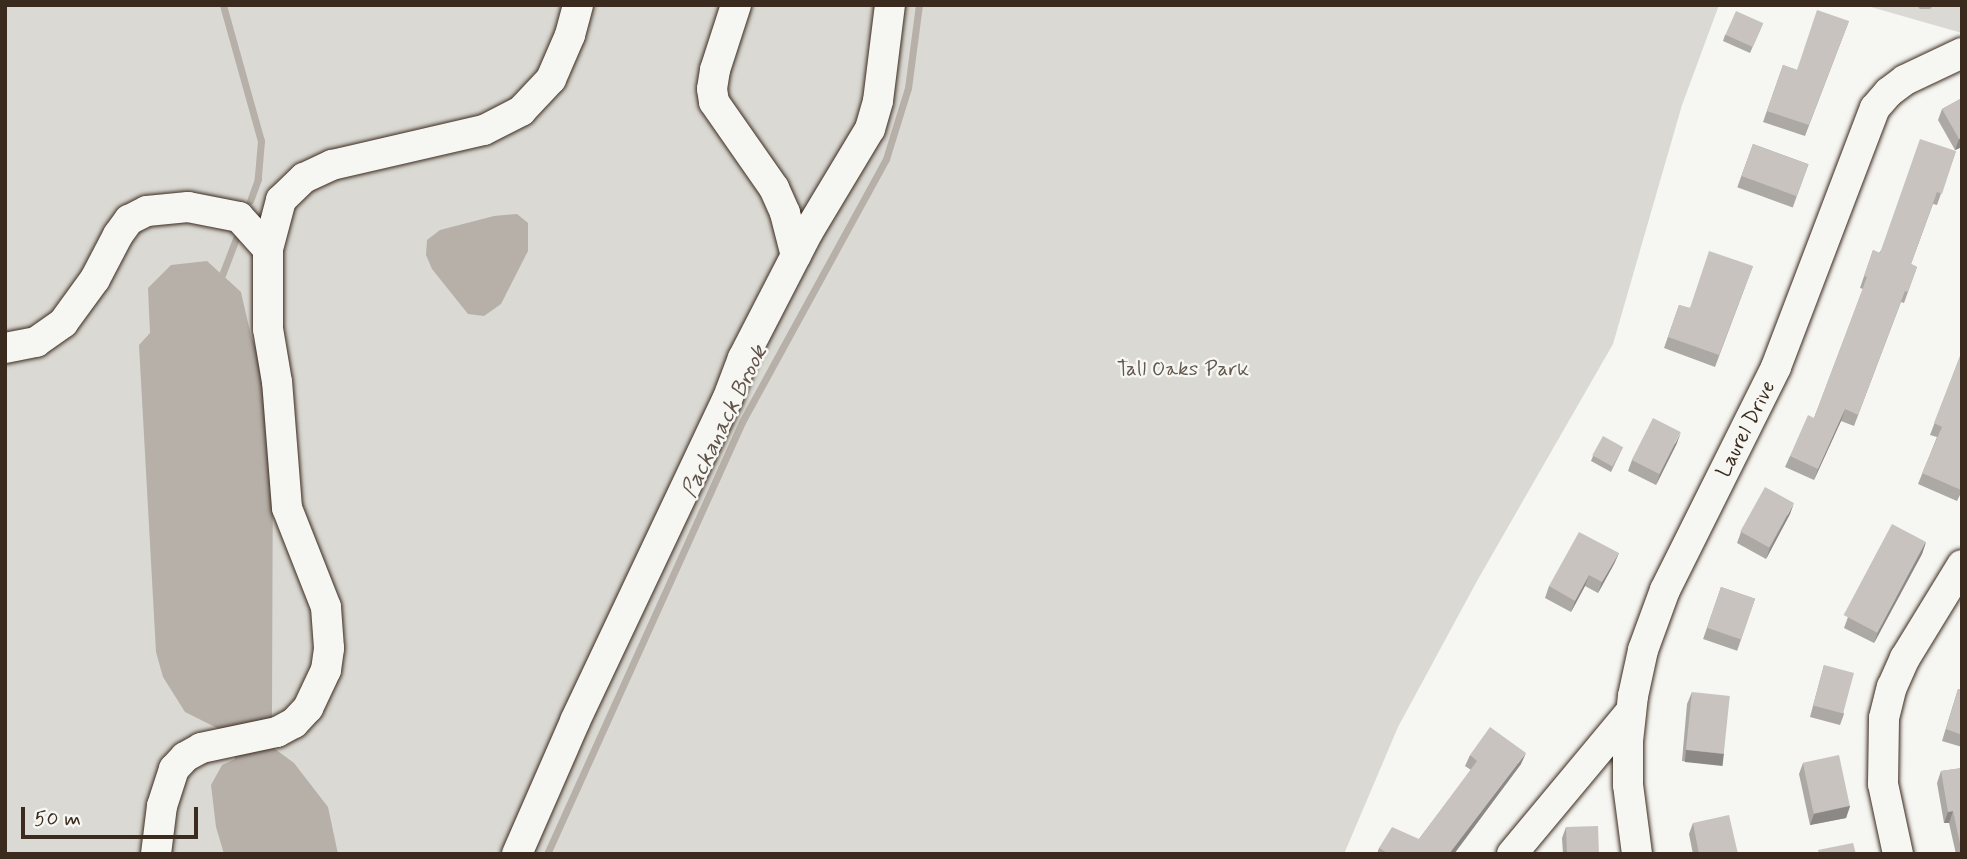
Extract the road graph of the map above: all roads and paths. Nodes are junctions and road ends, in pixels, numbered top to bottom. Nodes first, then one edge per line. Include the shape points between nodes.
1 (578, 5) edge
2 (736, 5) edge
3 (890, 5) edge
4 (1962, 53) edge
5 (281, 200) junction
6 (239, 217) junction
7 (268, 249) junction
8 (796, 256) junction
9 (5, 348) edge
10 (1962, 565) edge
11 (1631, 712) junction
12 (156, 854) edge
13 (517, 854) edge
14 (1512, 854) edge
15 (1637, 854) edge
16 (1898, 854) edge

1 - 5 street via 551,79 522,111 484,130 332,164 304,178
2 - 8 street via 715,70 714,102 775,188
3 - 8 street via 870,129
4 - 11 street, Laurel Drive via 1905,80 1875,108 1776,367 1665,590 1643,650
5 - 6 street
5 - 7 street
6 - 7 street
6 - 9 street via 172,207 129,220 63,323 36,342
7 - 12 street via 268,329 287,508 322,590 329,648 326,670 309,708 293,723 278,732 201,748 185,757 174,769 162,806
8 - 13 street via 743,358
10 - 16 street via 1905,658 1884,718 1883,784
11 - 14 street
11 - 15 street, Laurel Drive via 1628,785

